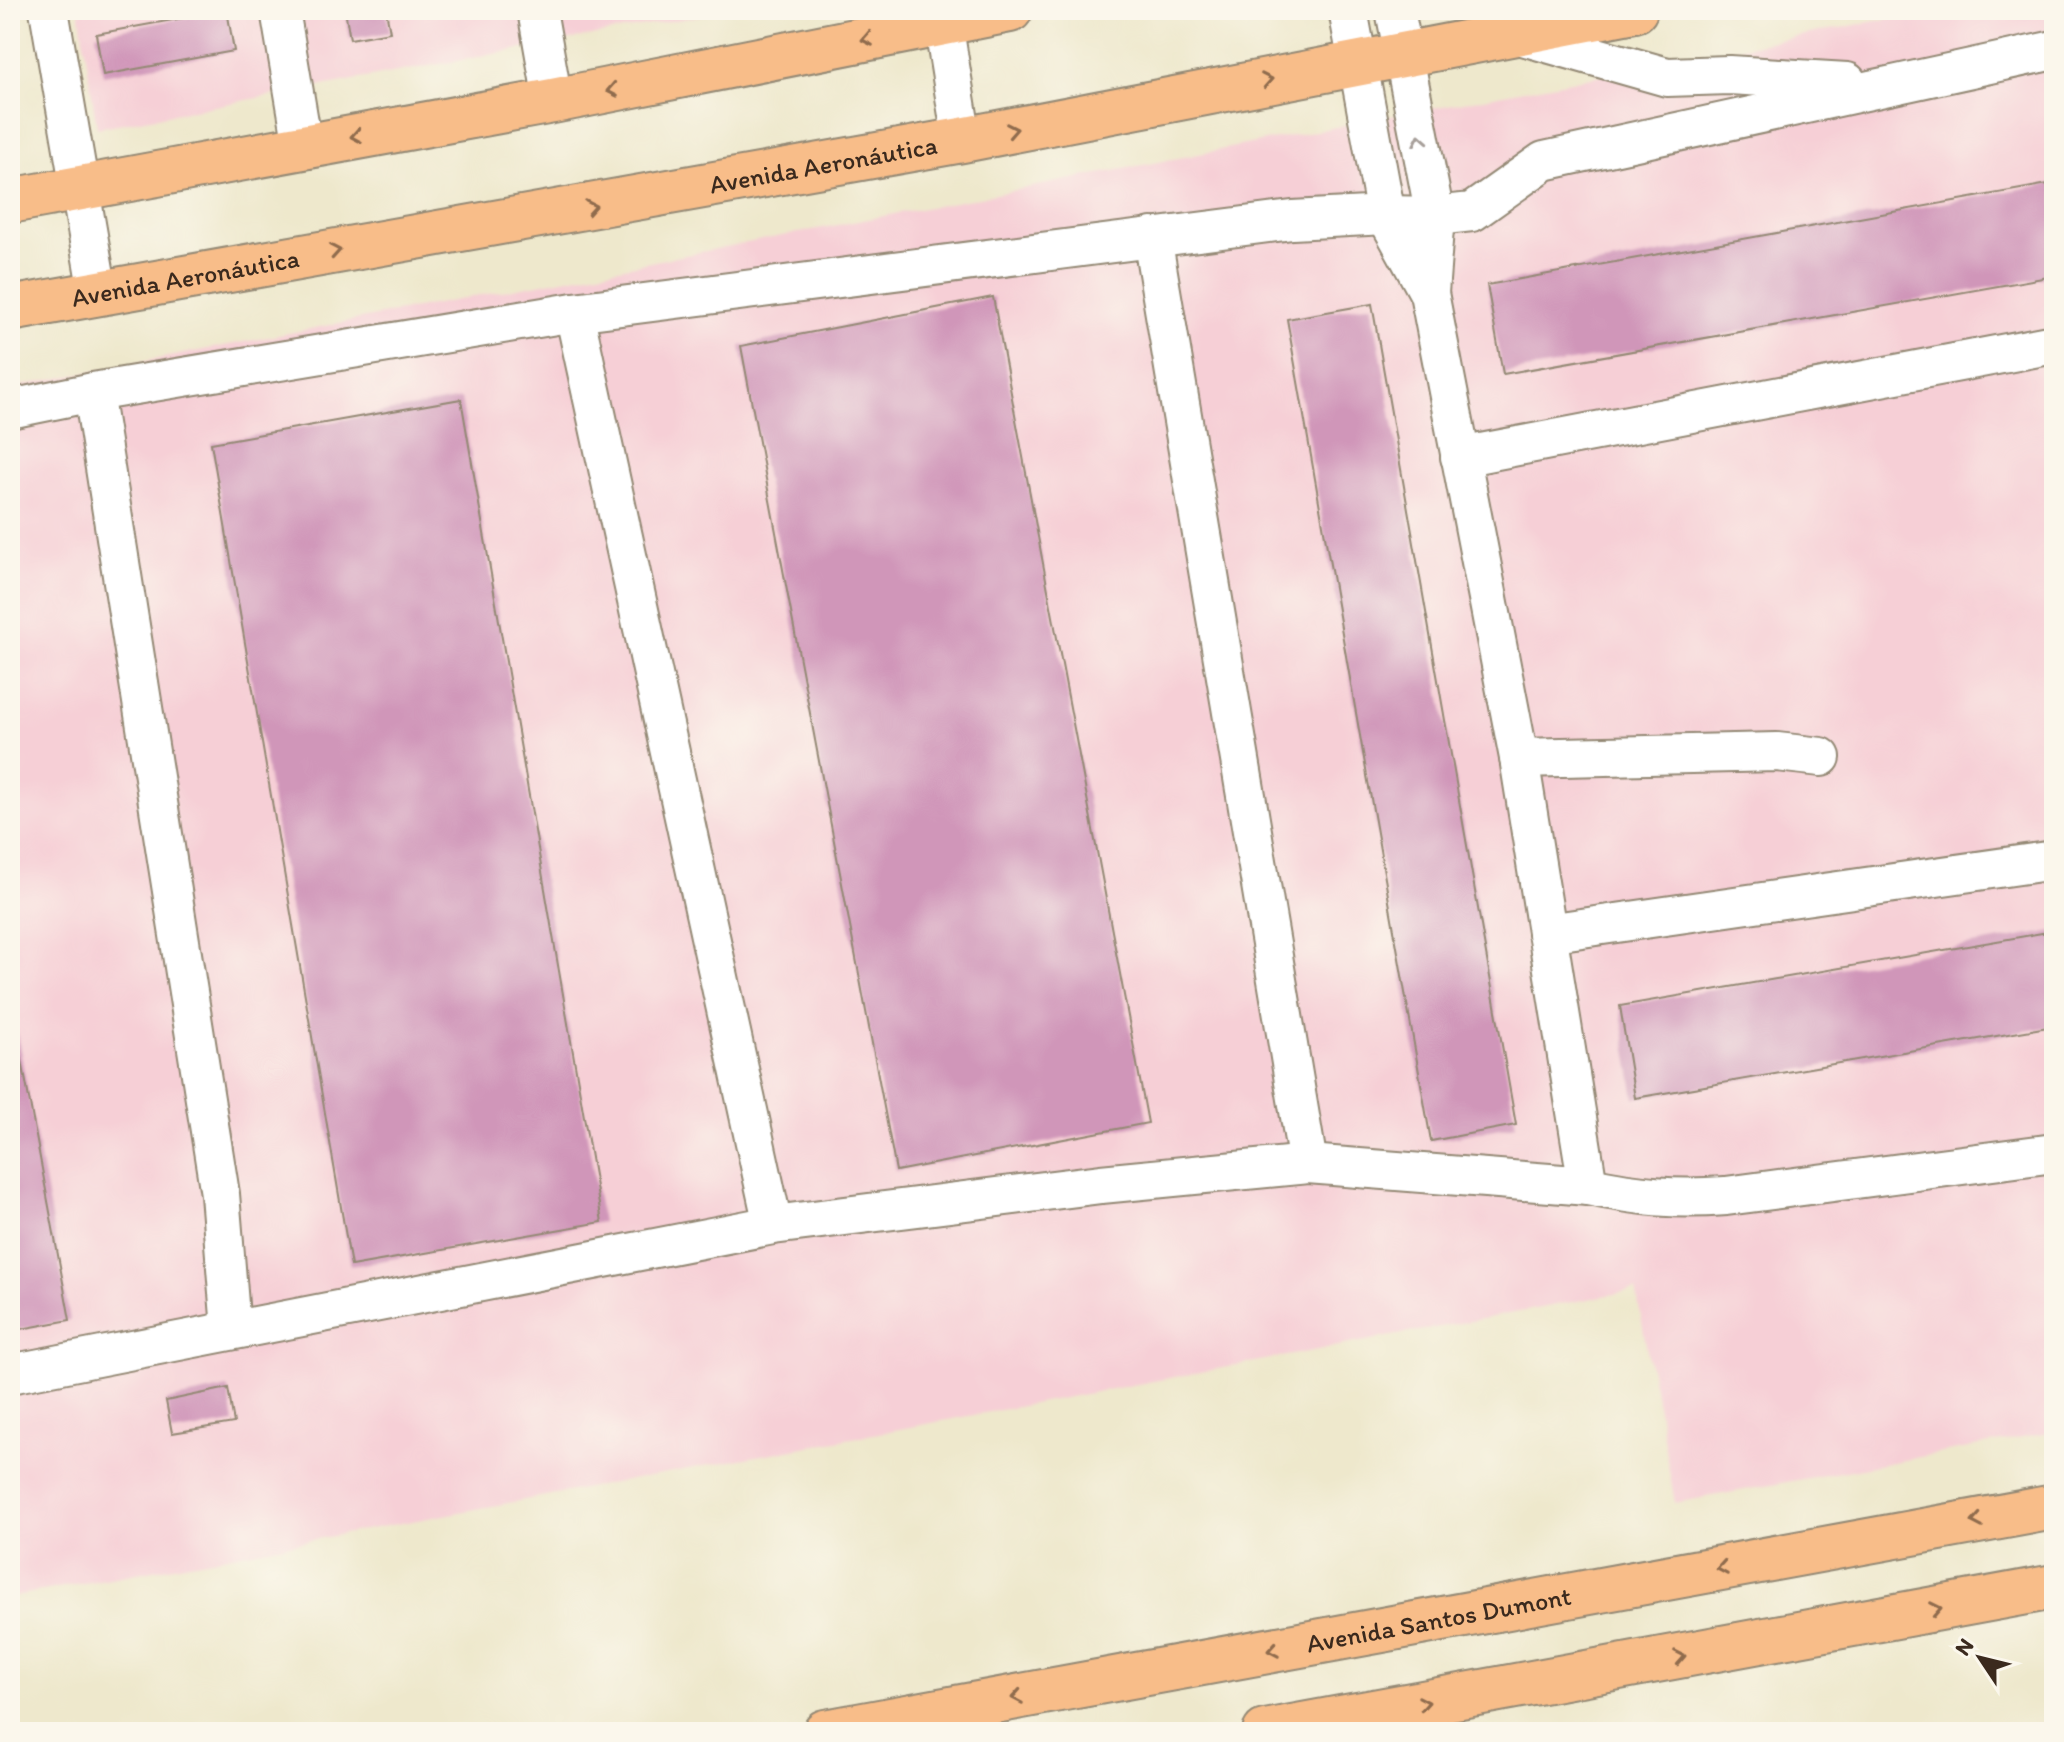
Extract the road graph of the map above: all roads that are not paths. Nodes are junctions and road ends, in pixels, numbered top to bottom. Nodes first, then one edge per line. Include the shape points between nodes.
1 (49, 10) edge
2 (280, 10) edge
3 (537, 10) edge
4 (1010, 10) edge
5 (1348, 10) edge
6 (1395, 10) edge
7 (1635, 10) edge
8 (942, 17) edge
9 (1512, 33) junction
10 (2054, 50) edge
11 (1404, 54) junction
12 (1356, 63) junction
13 (1894, 84) junction
14 (553, 101) junction
15 (962, 140) junction
16 (303, 146) junction
17 (80, 189) junction
18 (10, 201) edge
19 (1386, 215) junction
20 (1435, 216) junction
21 (1152, 237) junction
22 (98, 293) junction
23 (1429, 293) junction
24 (10, 309) edge
25 (574, 312) junction
26 (2054, 344) edge
27 (93, 392) junction
28 (10, 409) edge
29 (1460, 457) junction
30 (1821, 757) dead end
31 (1519, 758) junction
32 (2054, 860) edge
33 (1547, 933) junction
34 (2054, 1153) edge
35 (1308, 1164) junction
36 (1588, 1186) junction
37 (773, 1225) junction
38 (231, 1329) junction
39 (10, 1374) edge
40 (2054, 1507) edge
41 (2054, 1587) edge
42 (825, 1732) edge
43 (1265, 1732) edge

1 - 17 street
2 - 16 street
3 - 14 street
4 - 8 main road
5 - 12 street
6 - 11 street
7 - 9 main road, Avenida Aeronáutica
8 -> 14 main road
8 - 15 street
9 - 11 main road, Avenida Aeronáutica
9 - 13 street via 1667,77
10 - 13 street
11 - 12 main road, Avenida Aeronáutica
20 -> 11 street
15 -> 12 main road, Avenida Aeronáutica
12 - 19 street
13 - 20 street via 1544,161 1472,212
14 -> 16 main road
22 -> 15 main road, Avenida Aeronáutica
16 - 17 main road
17 - 18 main road
17 - 22 street
19 - 20 street
19 - 21 street
19 - 23 street
20 - 23 street
21 - 25 street
21 - 35 street
22 - 24 main road, Avenida Aeronáutica
23 - 29 street
25 - 27 street
25 - 37 street
26 - 29 street
27 - 28 street
27 - 38 street via 220,1194
29 - 31 street
30 - 31 street via 1777,752
31 - 33 street
32 - 33 street
33 - 36 street
34 - 36 street via 1679,1199
35 - 36 street
35 - 37 street
37 - 38 street
38 - 39 street
40 -> 42 main road, Avenida Santos Dumont
43 -> 41 main road

